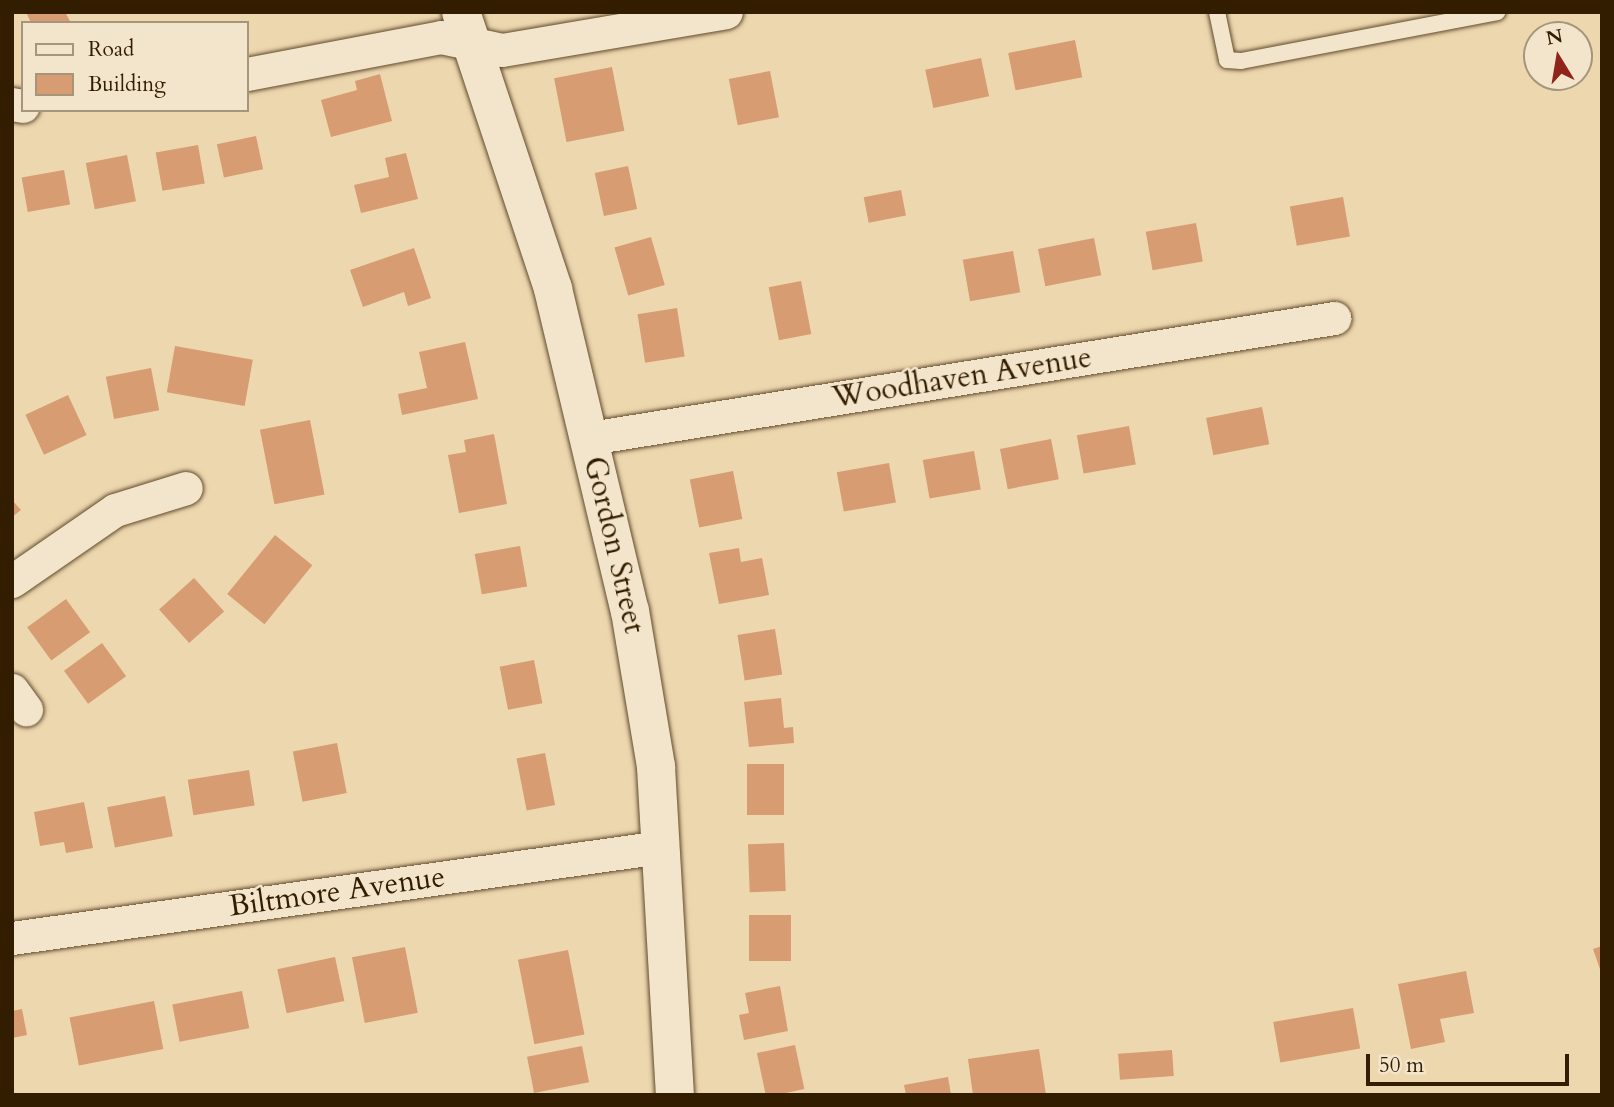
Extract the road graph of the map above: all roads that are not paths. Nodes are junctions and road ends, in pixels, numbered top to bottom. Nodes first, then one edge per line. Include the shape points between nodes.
1 (726, 12) edge
2 (1217, 12) edge
3 (1497, 12) edge
4 (466, 28) edge
5 (248, 74) edge
6 (1334, 318) dead end
7 (590, 438) junction
8 (186, 488) dead end
9 (12, 581) edge
10 (661, 846) junction
11 (12, 938) edge
12 (675, 1095) edge

1 - 4 street via 502,50
2 - 3 lane via 1227,60 1241,61
4 - 5 street via 441,37
4 - 7 street, Gordon Street via 530,212
6 - 7 street, Woodhaven Avenue
7 - 10 street, Gordon Street via 648,703
8 - 9 street via 115,510
10 - 11 street, Biltmore Avenue
10 - 12 street, Gordon Street

